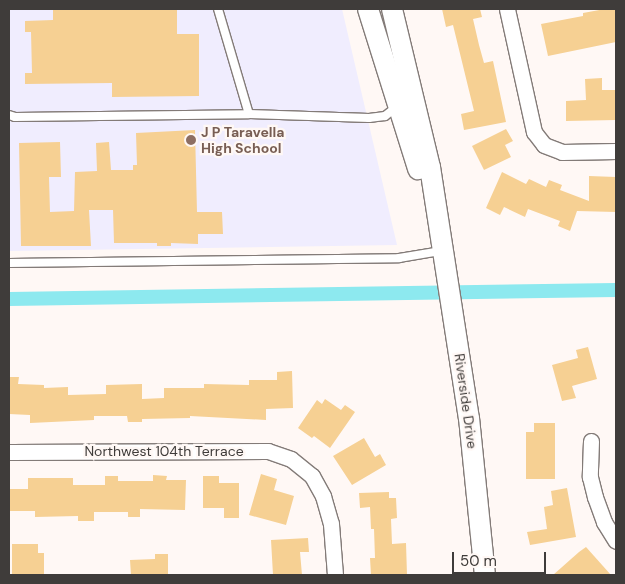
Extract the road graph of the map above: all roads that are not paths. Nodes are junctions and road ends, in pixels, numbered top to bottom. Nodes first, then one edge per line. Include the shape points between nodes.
1 (218, 9) edge
2 (368, 9) edge
3 (392, 9) edge
4 (507, 9) edge
5 (412, 91) junction
6 (398, 106) junction
7 (249, 114) junction
8 (9, 115) edge
9 (616, 151) edge
10 (438, 227) junction
11 (444, 259) junction
12 (9, 263) edge
13 (591, 441) dead end
14 (9, 452) edge
15 (616, 542) edge
16 (335, 575) edge
17 (485, 575) edge

1 - 7 lane
2 - 6 street, Riverside Drive
3 - 5 street, Riverside Drive
4 - 9 street via 534,132 544,145 562,152
5 - 6 lane
5 - 10 street, Riverside Drive via 430,167
6 - 7 lane via 386,116 369,118
6 - 10 street, Riverside Drive
7 - 8 lane
10 - 11 street, Riverside Drive
11 - 12 lane
11 - 17 street, Riverside Drive via 468,418
13 - 15 street via 593,491 604,522
14 - 16 street, Northwest 104th Terrace via 268,451 291,459 312,476 323,496 331,524

